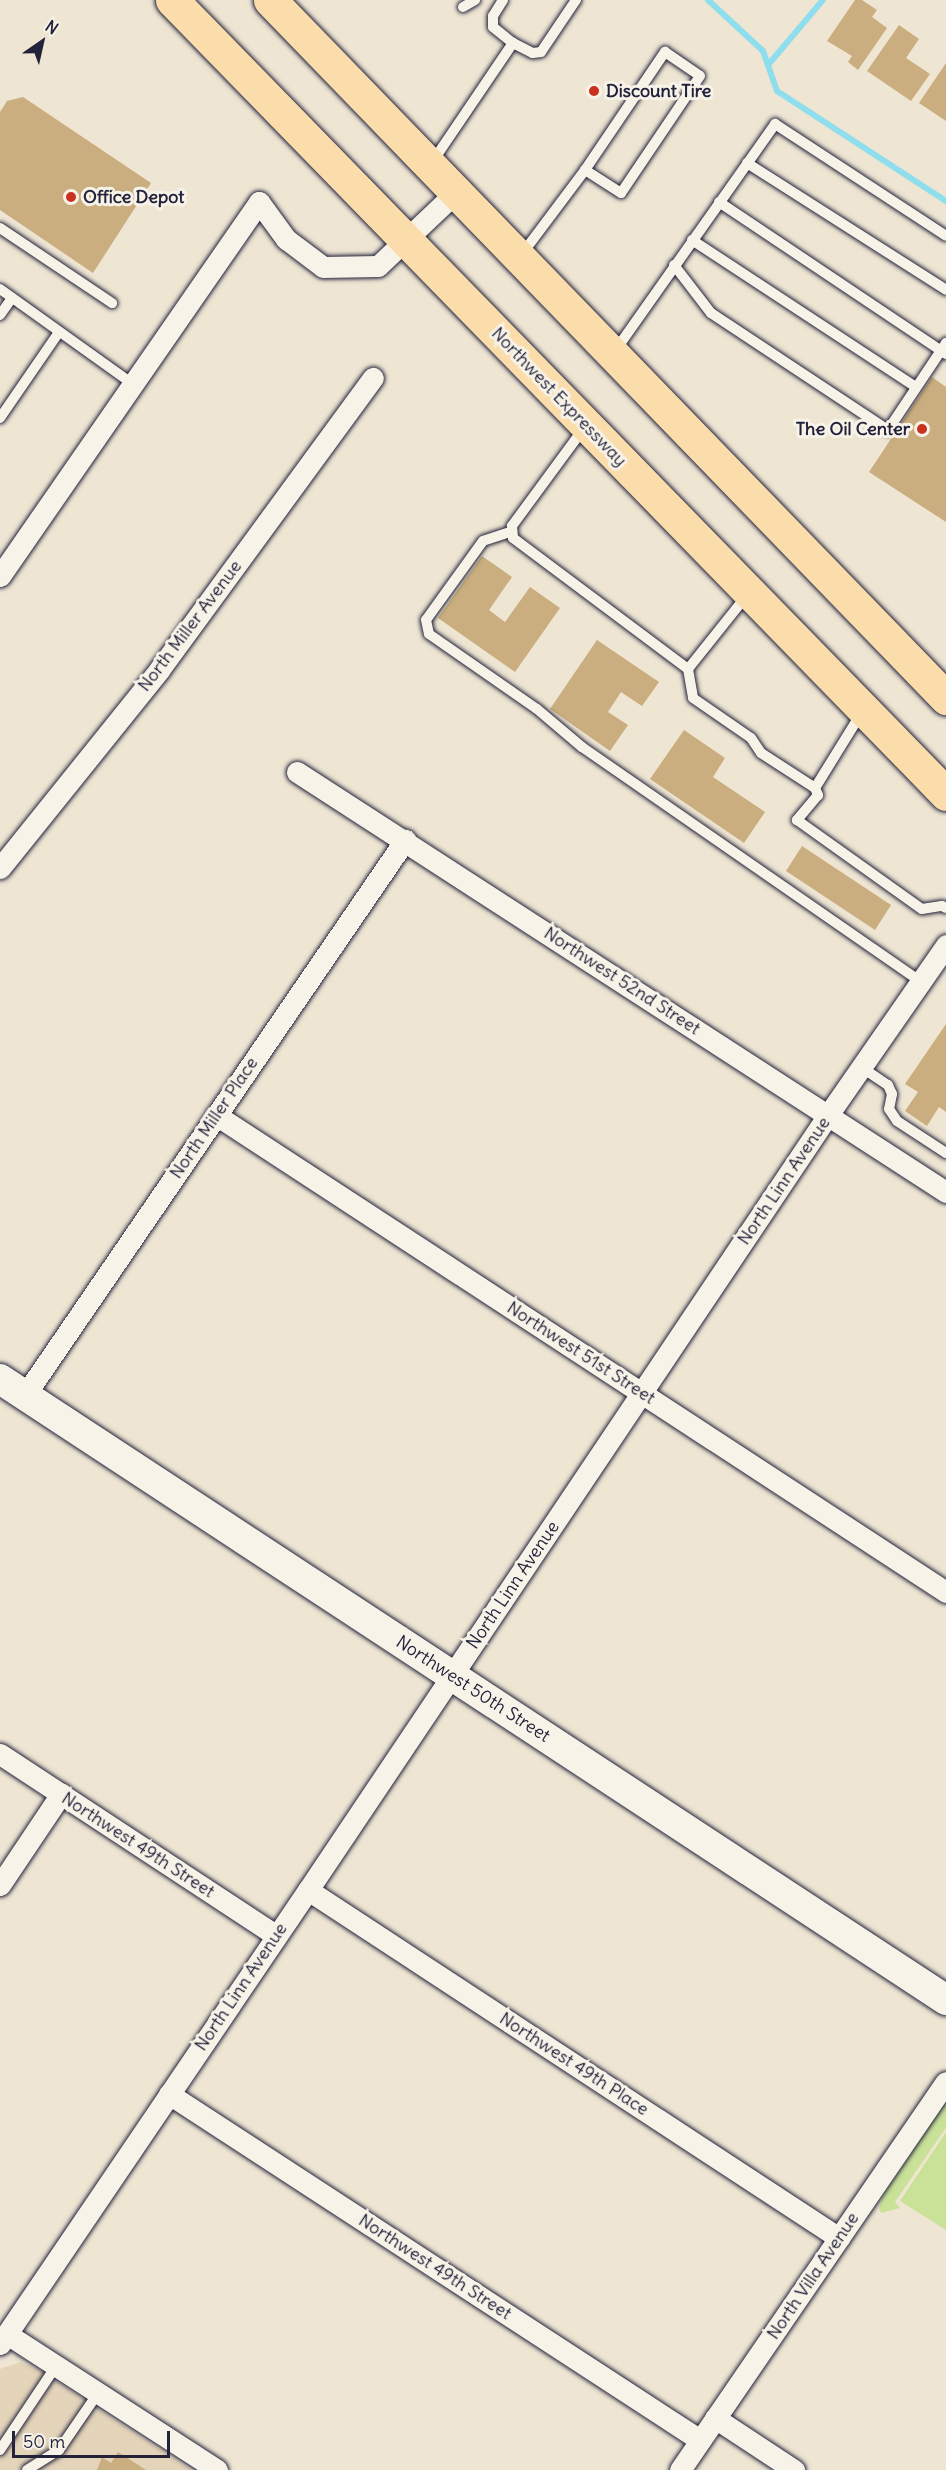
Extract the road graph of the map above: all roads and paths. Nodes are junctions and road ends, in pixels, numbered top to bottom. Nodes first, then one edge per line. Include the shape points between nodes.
1 (172, 0) edge
2 (270, 0) edge
3 (475, 0) edge
4 (503, 0) edge
5 (576, 0) edge
6 (463, 7) dead end
7 (513, 43) junction
8 (747, 163) junction
9 (429, 166) junction
10 (585, 170) junction
11 (455, 193) junction
12 (719, 202) junction
13 (0, 228) edge
14 (946, 236) edge
15 (405, 238) junction
16 (692, 240) junction
17 (519, 258) junction
18 (674, 265) junction
19 (0, 289) edge
20 (946, 290) edge
21 (12, 298) junction
22 (112, 303) dead end
23 (0, 315) edge
24 (59, 332) junction
25 (944, 349) edge
26 (612, 356) junction
27 (373, 378) dead end
28 (134, 385) junction
29 (916, 387) junction
30 (0, 418) edge
31 (587, 425) junction
32 (510, 532) junction
33 (0, 576) edge
34 (749, 592) junction
35 (688, 669) junction
36 (946, 698) edge
37 (864, 709) junction
38 (297, 772) dead end
39 (815, 788) junction
40 (945, 792) edge
41 (405, 840) junction
42 (0, 868) edge
43 (946, 908) edge
44 (946, 945) edge
45 (933, 975) edge
46 (861, 1067) junction
47 (216, 1115) junction
48 (828, 1115) junction
49 (946, 1154) edge
50 (946, 1192) edge
51 (0, 1379) edge
52 (643, 1393) junction
53 (25, 1395) junction
54 (946, 1592) edge
55 (452, 1675) junction
56 (0, 1754) edge
57 (61, 1794) junction
58 (0, 1885) edge
59 (308, 1890) junction
60 (276, 1935) junction
61 (946, 2000) edge
62 (946, 2082) edge
63 (169, 2094) junction
64 (839, 2238) junction
65 (3, 2339) edge
66 (56, 2366) junction
67 (98, 2393) junction
68 (715, 2418) junction
69 (700, 2440) junction
70 (0, 2450) edge
71 (27, 2470) edge
72 (217, 2470) edge
73 (680, 2470) edge
74 (794, 2470) edge

1 - 15 highway, Northwest Expressway
2 - 9 highway
3 - 6 lane
4 - 7 lane via 492,22 496,32
5 - 7 lane via 541,52 533,53
7 - 9 lane
8 - 12 lane
8 - 14 lane via 775,124
8 - 20 lane
9 - 11 highway
10 - 10 lane via 665,52 700,76 621,193
10 - 17 lane
11 - 15 street
11 - 17 highway
12 - 16 lane
12 - 25 lane
13 - 22 lane
15 - 28 street via 378,266 323,267 286,239 259,202
15 - 31 highway, Northwest Expressway
16 - 18 lane
16 - 29 lane
17 - 26 highway
18 - 26 lane
18 - 29 lane via 711,313 888,430
19 - 21 lane
21 - 23 lane
21 - 24 lane
24 - 28 lane
24 - 30 lane
25 - 29 lane
26 - 36 highway
27 - 42 street, North Miller Avenue via 159,670
28 - 33 street
31 - 32 lane
31 - 34 highway, Northwest Expressway
32 - 35 lane
32 - 45 lane via 483,541 426,620 429,634 537,709 582,747
34 - 35 lane
34 - 37 highway, Northwest Expressway
35 - 39 lane via 693,698 751,738 762,753
37 - 39 lane
37 - 40 highway, Northwest Expressway
38 - 41 street, Northwest 52nd Street
39 - 43 lane via 818,795 798,820 922,909
41 - 47 street, North Miller Place
41 - 48 street, Northwest 52nd Street
44 - 45 street, North Linn Avenue
45 - 46 street, North Linn Avenue
46 - 48 street, North Linn Avenue
46 - 49 lane via 888,1085 892,1094 889,1109 897,1121
47 - 52 street, Northwest 51st Street
47 - 53 street, North Miller Place
48 - 50 street, Northwest 52nd Street
48 - 52 street, North Linn Avenue
51 - 53 street, Northwest 50th Street
52 - 54 street, Northwest 51st Street
52 - 55 street, North Linn Avenue
53 - 55 street, Northwest 50th Street
55 - 59 street, North Linn Avenue
55 - 61 street, Northwest 50th Street
56 - 57 street, Northwest 49th Street
57 - 58 street
57 - 60 street, Northwest 49th Street
59 - 60 street, North Linn Avenue
59 - 64 street, Northwest 49th Place
60 - 63 street, North Linn Avenue
62 - 64 street, North Villa Avenue
63 - 65 street, North Linn Avenue
63 - 69 street, Northwest 49th Street
64 - 68 street, North Villa Avenue
65 - 66 street
66 - 67 street
66 - 70 lane
67 - 71 lane via 59,2450
67 - 72 street
68 - 69 street, North Villa Avenue
68 - 74 street
69 - 73 street, North Villa Avenue

